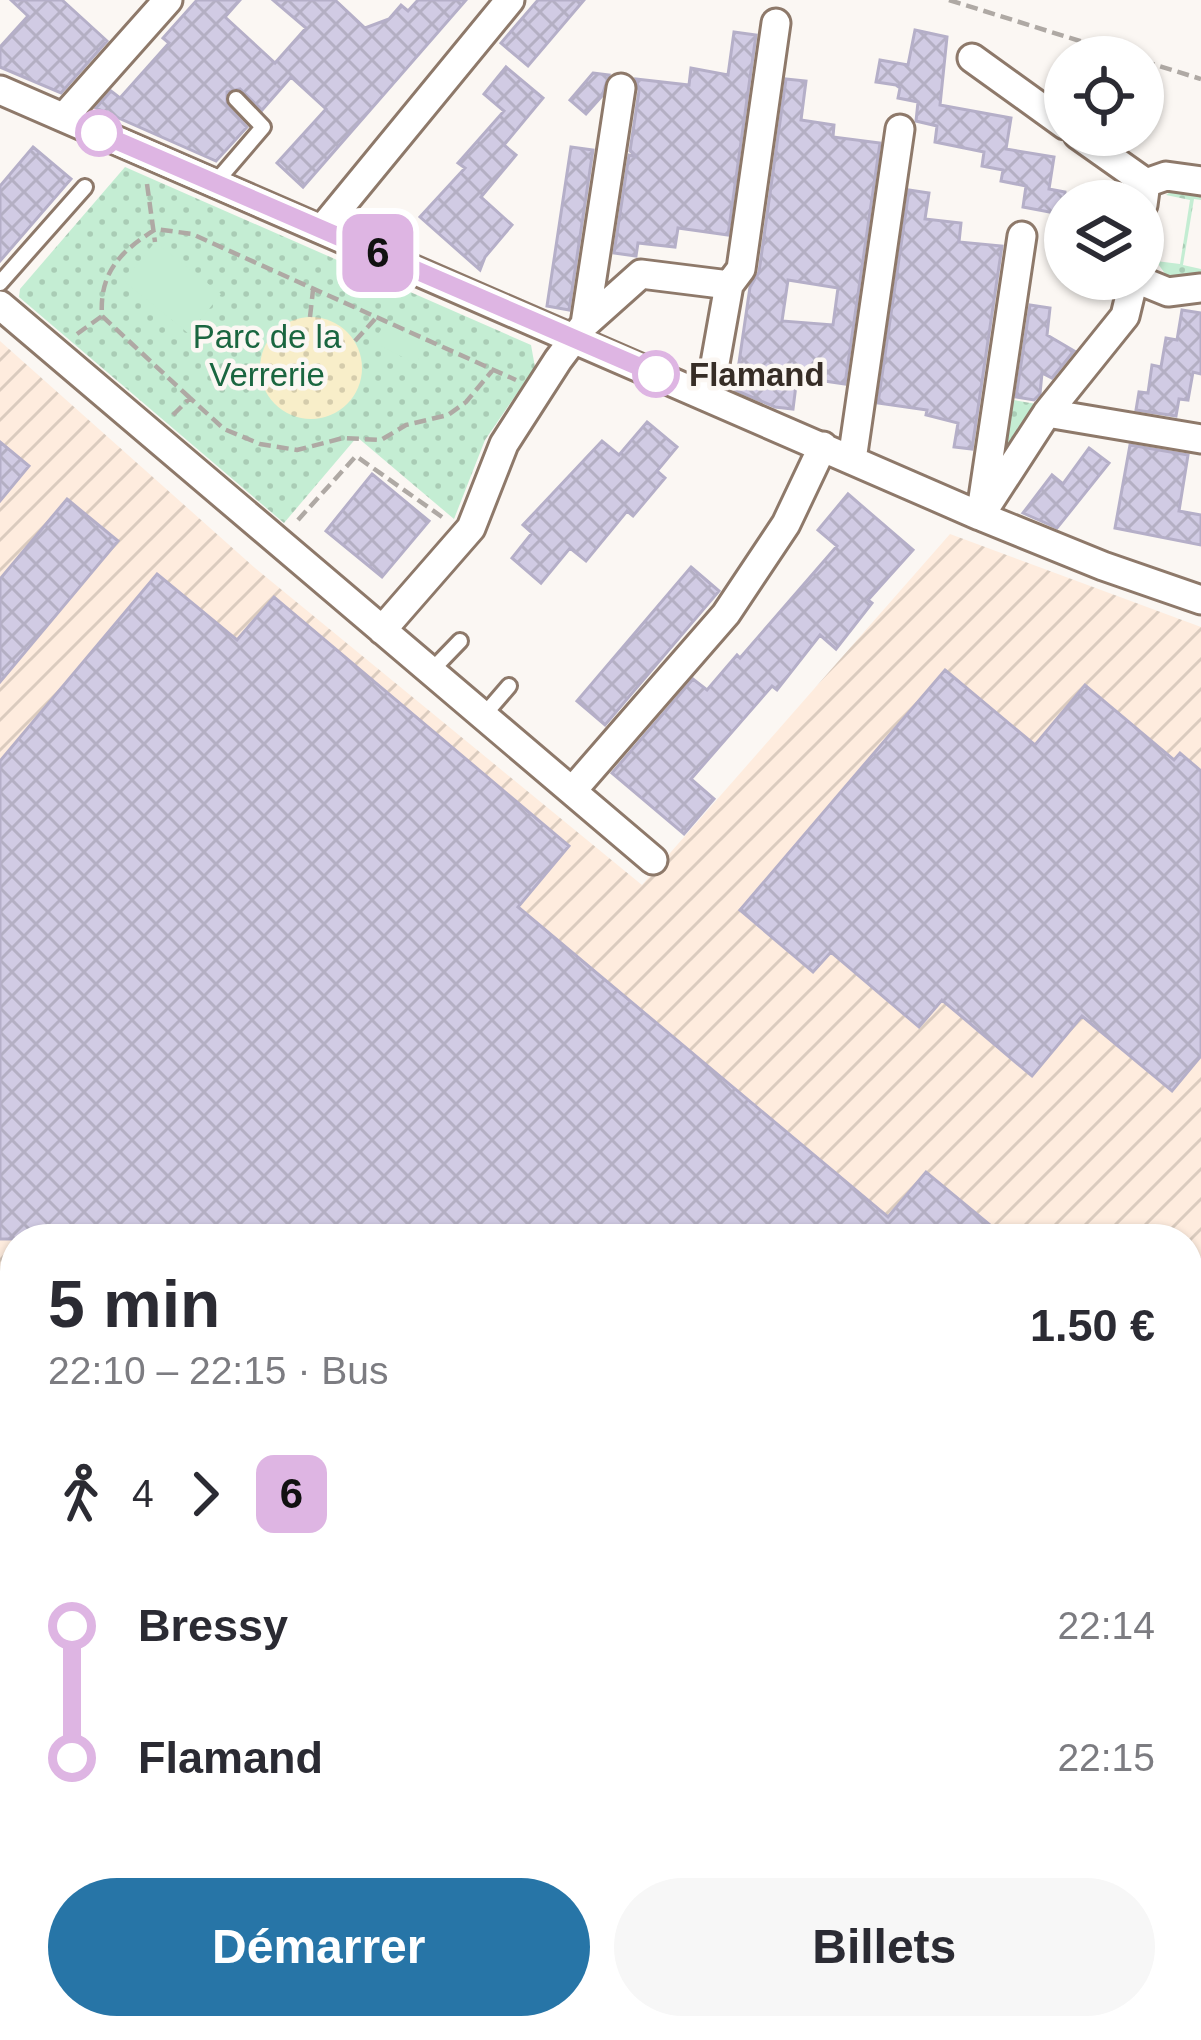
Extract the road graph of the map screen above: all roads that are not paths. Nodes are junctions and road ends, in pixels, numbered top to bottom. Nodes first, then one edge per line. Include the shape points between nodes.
1 (168, 0) edge
2 (510, 0) edge
3 (776, 23) dead end
4 (972, 58) dead end
5 (620, 88) dead end
6 (0, 89) edge
7 (236, 99) dead end
8 (1044, 110) edge
9 (64, 117) junction
10 (900, 129) dead end
11 (1101, 156) edge
12 (1128, 180) edge
13 (1161, 180) edge
14 (1201, 181) edge
15 (215, 183) junction
16 (85, 187) dead end
17 (322, 229) junction
18 (1022, 236) dead end
19 (0, 283) edge
20 (729, 285) junction
21 (1201, 288) edge
22 (1164, 290) edge
23 (1129, 300) edge
24 (0, 305) edge
25 (580, 331) junction
26 (709, 397) junction
27 (1047, 413) junction
28 (1201, 439) edge
29 (823, 446) junction
30 (852, 460) junction
31 (980, 516) junction
32 (1201, 600) edge
33 (382, 630) junction
34 (460, 641) dead end
35 (430, 670) junction
36 (509, 686) dead end
37 (484, 715) junction
38 (572, 790) junction
39 (653, 860) dead end

1 - 9 street
2 - 17 street
3 - 20 street via 741,269
4 - 8 street
5 - 25 street
6 - 9 street
7 - 15 lane via 263,128
9 - 15 street
10 - 30 street
11 - 12 street
13 - 14 street
15 - 17 street
16 - 19 lane
17 - 25 street
18 - 31 street
20 - 25 street via 641,274
20 - 26 street
21 - 22 street
23 - 27 street
24 - 33 street
25 - 26 street
25 - 33 street via 503,443 471,528
26 - 29 street
27 - 28 street
27 - 31 street
29 - 30 street
29 - 38 street via 787,524 726,614
30 - 31 street
31 - 32 street
33 - 35 street
34 - 35 lane
35 - 37 street
36 - 37 lane
37 - 38 street
38 - 39 street

